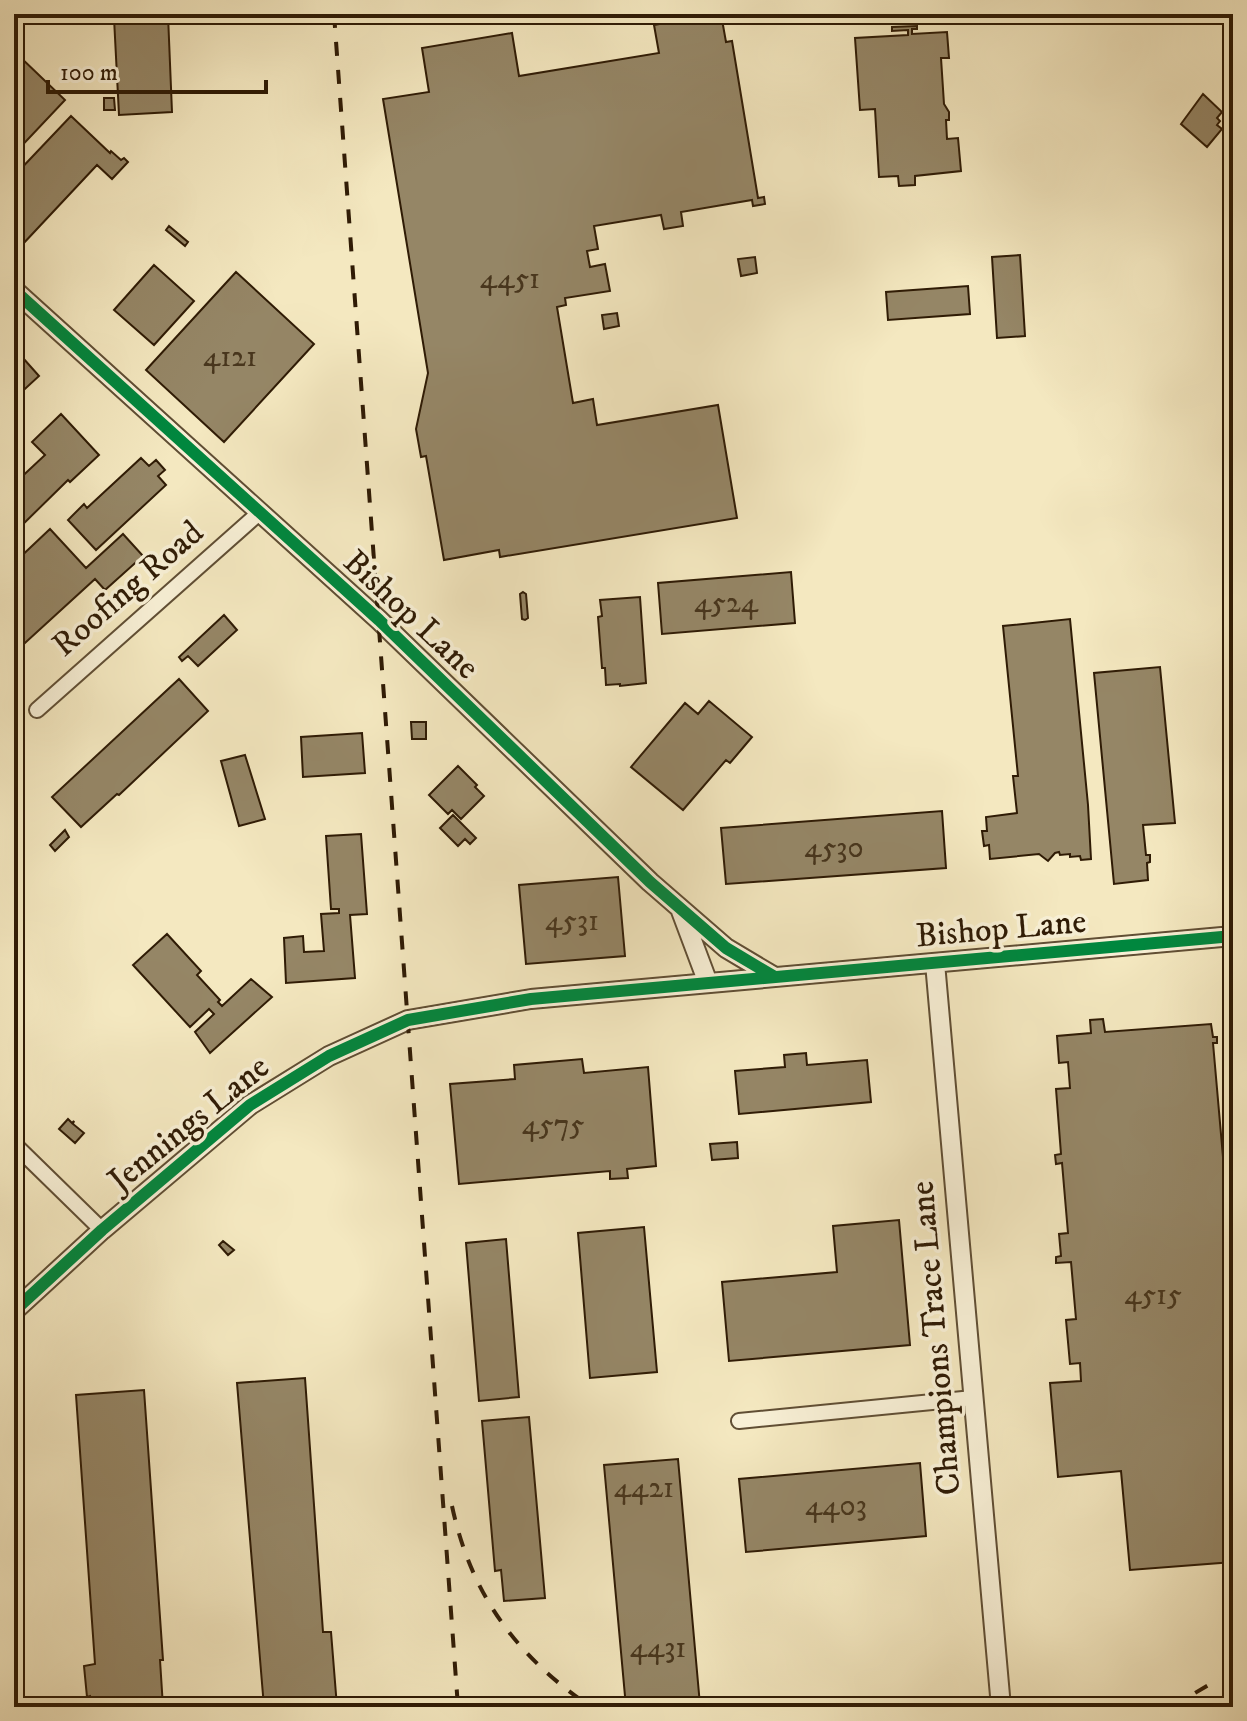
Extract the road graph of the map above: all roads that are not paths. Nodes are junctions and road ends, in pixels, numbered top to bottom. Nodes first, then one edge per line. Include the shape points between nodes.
1 (14, 290) edge
2 (259, 513) junction
3 (37, 710) dead end
4 (680, 908) junction
5 (1233, 936) edge
6 (935, 963) junction
7 (773, 976) junction
8 (708, 983) junction
9 (14, 1144) edge
10 (102, 1230) junction
11 (14, 1311) edge
12 (973, 1398) junction
13 (739, 1421) dead end
14 (1001, 1707) edge

1 - 2 street, Bishop Lane
2 - 3 street, Roofing Road
2 - 4 street, Bishop Lane via 379,620
4 - 7 street, Bishop Lane via 726,948
4 - 8 street, Bishop Lane
5 - 6 street, Bishop Lane
6 - 7 street, Bishop Lane
6 - 12 street, Champions Trace Lane
7 - 8 street, Bishop Lane
8 - 10 street, Jennings Lane via 495,1003 408,1020 298,1073 250,1105
9 - 10 street
10 - 11 street, Jennings Lane
12 - 13 street
12 - 14 street, Champions Trace Lane

